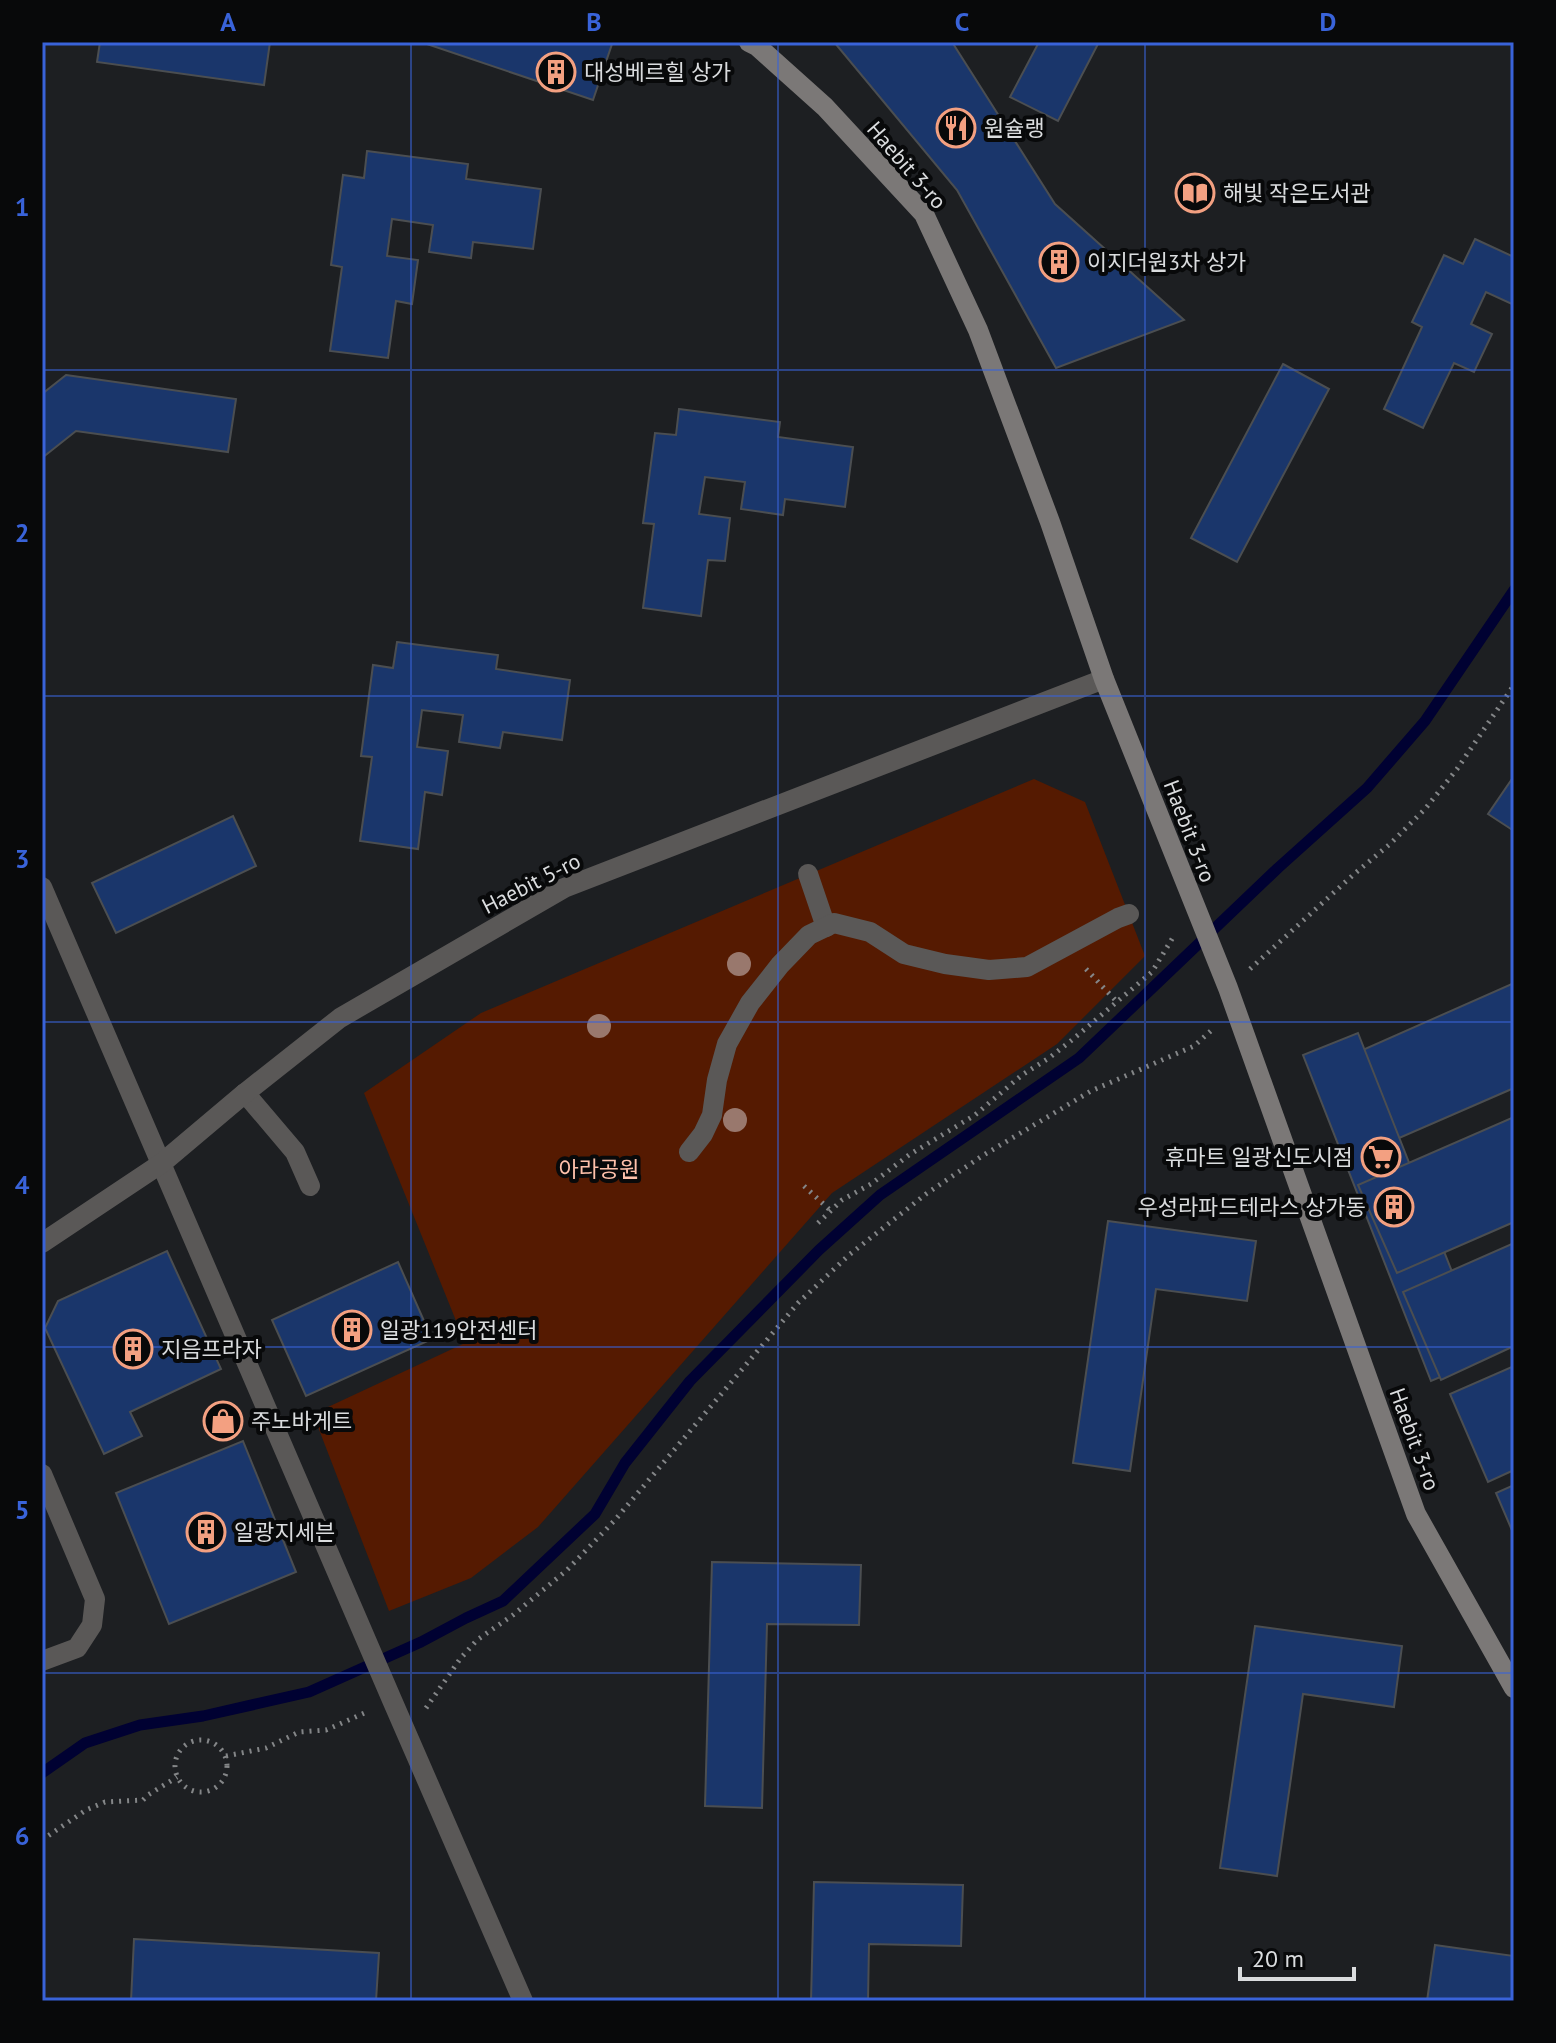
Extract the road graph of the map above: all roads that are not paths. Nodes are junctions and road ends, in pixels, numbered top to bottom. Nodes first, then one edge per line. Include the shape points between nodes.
1 (755, 43) edge
2 (1104, 679) junction
3 (808, 874) dead end
4 (42, 887) edge
5 (1129, 914) dead end
6 (826, 927) junction
7 (245, 1093) junction
8 (689, 1152) dead end
9 (162, 1163) junction
10 (310, 1186) dead end
11 (42, 1243) edge
12 (42, 1474) edge
13 (42, 1661) edge
14 (1514, 1688) edge
15 (523, 2001) edge

1 - 2 street, Haebit 3-ro via 825,107 924,214 978,330
2 - 7 street, Haebit 5-ro via 564,888 340,1018
2 - 14 street, Haebit 3-ro via 1228,988 1416,1514
3 - 6 street
4 - 9 street
5 - 6 street via 1027,967 989,970 904,954 870,932 834,923
6 - 8 street via 809,935 750,1003 727,1044 712,1115
7 - 9 street, Haebit 5-ro
7 - 10 street via 295,1152
9 - 11 street, Haebit 5-ro
9 - 15 street
12 - 13 street via 95,1599 92,1625 77,1648

